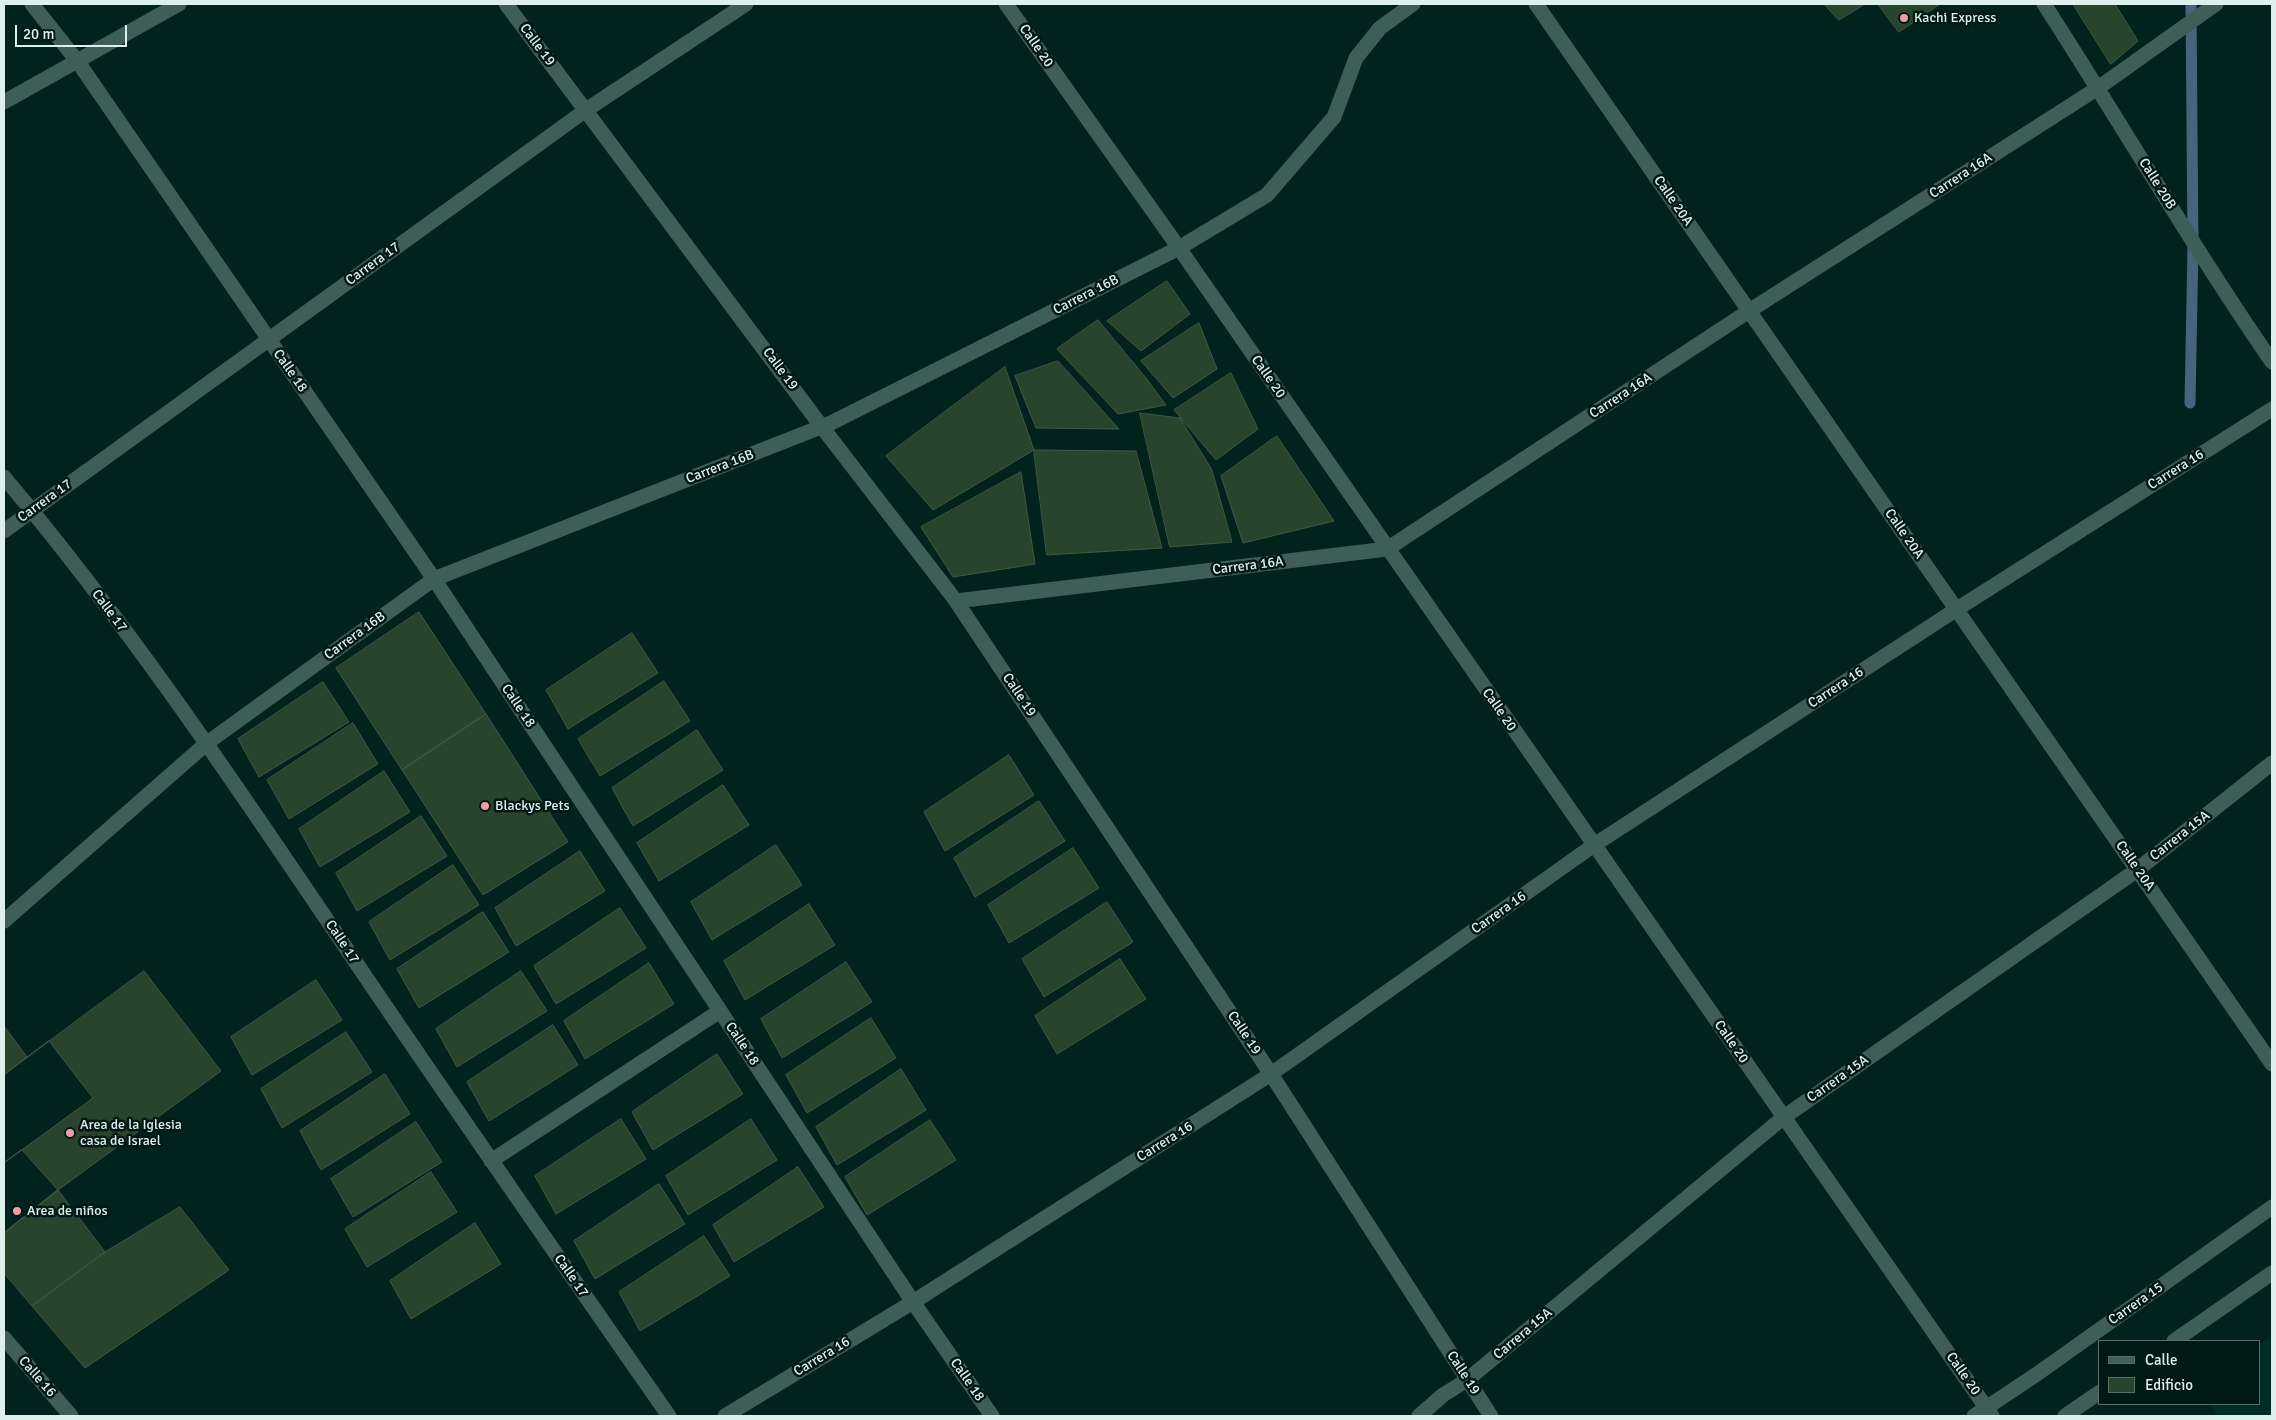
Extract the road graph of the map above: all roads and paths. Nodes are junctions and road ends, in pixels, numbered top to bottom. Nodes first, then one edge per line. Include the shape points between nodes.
1 (32, 4) edge
2 (179, 4) edge
3 (506, 4) edge
4 (746, 4) edge
5 (1006, 4) edge
6 (1414, 4) edge
7 (1536, 4) edge
8 (2044, 4) edge
9 (2215, 5) edge
10 (78, 62) junction
11 (2098, 88) junction
12 (4, 102) edge
13 (586, 110) junction
14 (1179, 248) junction
15 (1749, 311) junction
16 (268, 340) junction
17 (2272, 362) edge
18 (2272, 409) edge
19 (822, 427) junction
20 (4, 477) edge
21 (32, 511) junction
22 (4, 530) edge
23 (1387, 549) junction
24 (434, 579) junction
25 (956, 601) junction
26 (1957, 609) junction
27 (207, 743) junction
28 (2272, 763) edge
29 (1594, 845) junction
30 (2138, 870) junction
31 (4, 921) edge
32 (720, 1011) junction
33 (2272, 1064) edge
34 (1271, 1074) junction
35 (1784, 1117) junction
36 (491, 1162) junction
37 (2272, 1207) edge
38 (2272, 1274) edge
39 (913, 1302) junction
40 (4, 1338) edge
41 (2175, 1340) edge
42 (1467, 1380) junction
43 (2098, 1393) edge
44 (1984, 1413) edge
45 (71, 1416) edge
46 (669, 1416) edge
47 (725, 1416) edge
48 (992, 1416) edge
49 (1419, 1416) edge
50 (1491, 1416) edge
51 (2065, 1416) edge

1 - 10 street, Calle 18
2 - 10 street
3 - 13 street, Calle 19
4 - 13 street, Carrera 17
5 - 14 street, Calle 20
6 - 14 street, Carrera 16B via 1380,28 1356,58 1334,116 1267,195
7 - 15 street, Calle 20A
8 - 11 street, Calle 20B
9 - 11 street, Carrera 16A
10 - 12 street
10 - 16 street, Calle 18
11 - 15 street, Carrera 16A
11 - 17 street, Calle 20B via 2218,284
13 - 16 street, Carrera 17
13 - 19 street, Calle 19
14 - 19 street, Carrera 16B
14 - 23 street, Calle 20
15 - 23 street, Carrera 16A
15 - 26 street, Calle 20A
16 - 21 street, Carrera 17
16 - 24 street, Calle 18
18 - 26 street, Carrera 16
19 - 24 street, Carrera 16B
19 - 25 street, Calle 19
20 - 21 street, Calle 17
21 - 22 street, Carrera 17
21 - 27 street, Calle 17
23 - 25 street, Carrera 16A
23 - 29 street, Calle 20
24 - 27 street, Carrera 16B
24 - 32 street, Calle 18
25 - 34 street, Calle 19
26 - 29 street, Carrera 16
26 - 30 street, Calle 20A
27 - 31 street, Carrera 16B
27 - 36 street, Calle 17
28 - 30 street, Carrera 15A
29 - 34 street, Carrera 16
29 - 35 street, Calle 20
30 - 33 street, Calle 20A
30 - 35 street, Carrera 15A
32 - 36 street
32 - 39 street, Calle 18
34 - 39 street, Carrera 16
34 - 42 street, Calle 19
35 - 42 street, Carrera 15A
35 - 44 street, Calle 20
36 - 46 street, Calle 17
37 - 44 street, Carrera 15
38 - 41 street
39 - 47 street, Carrera 16
39 - 48 street, Calle 18
40 - 45 street, Calle 16
42 - 49 street, Carrera 15A
42 - 50 street, Calle 19
43 - 51 street

